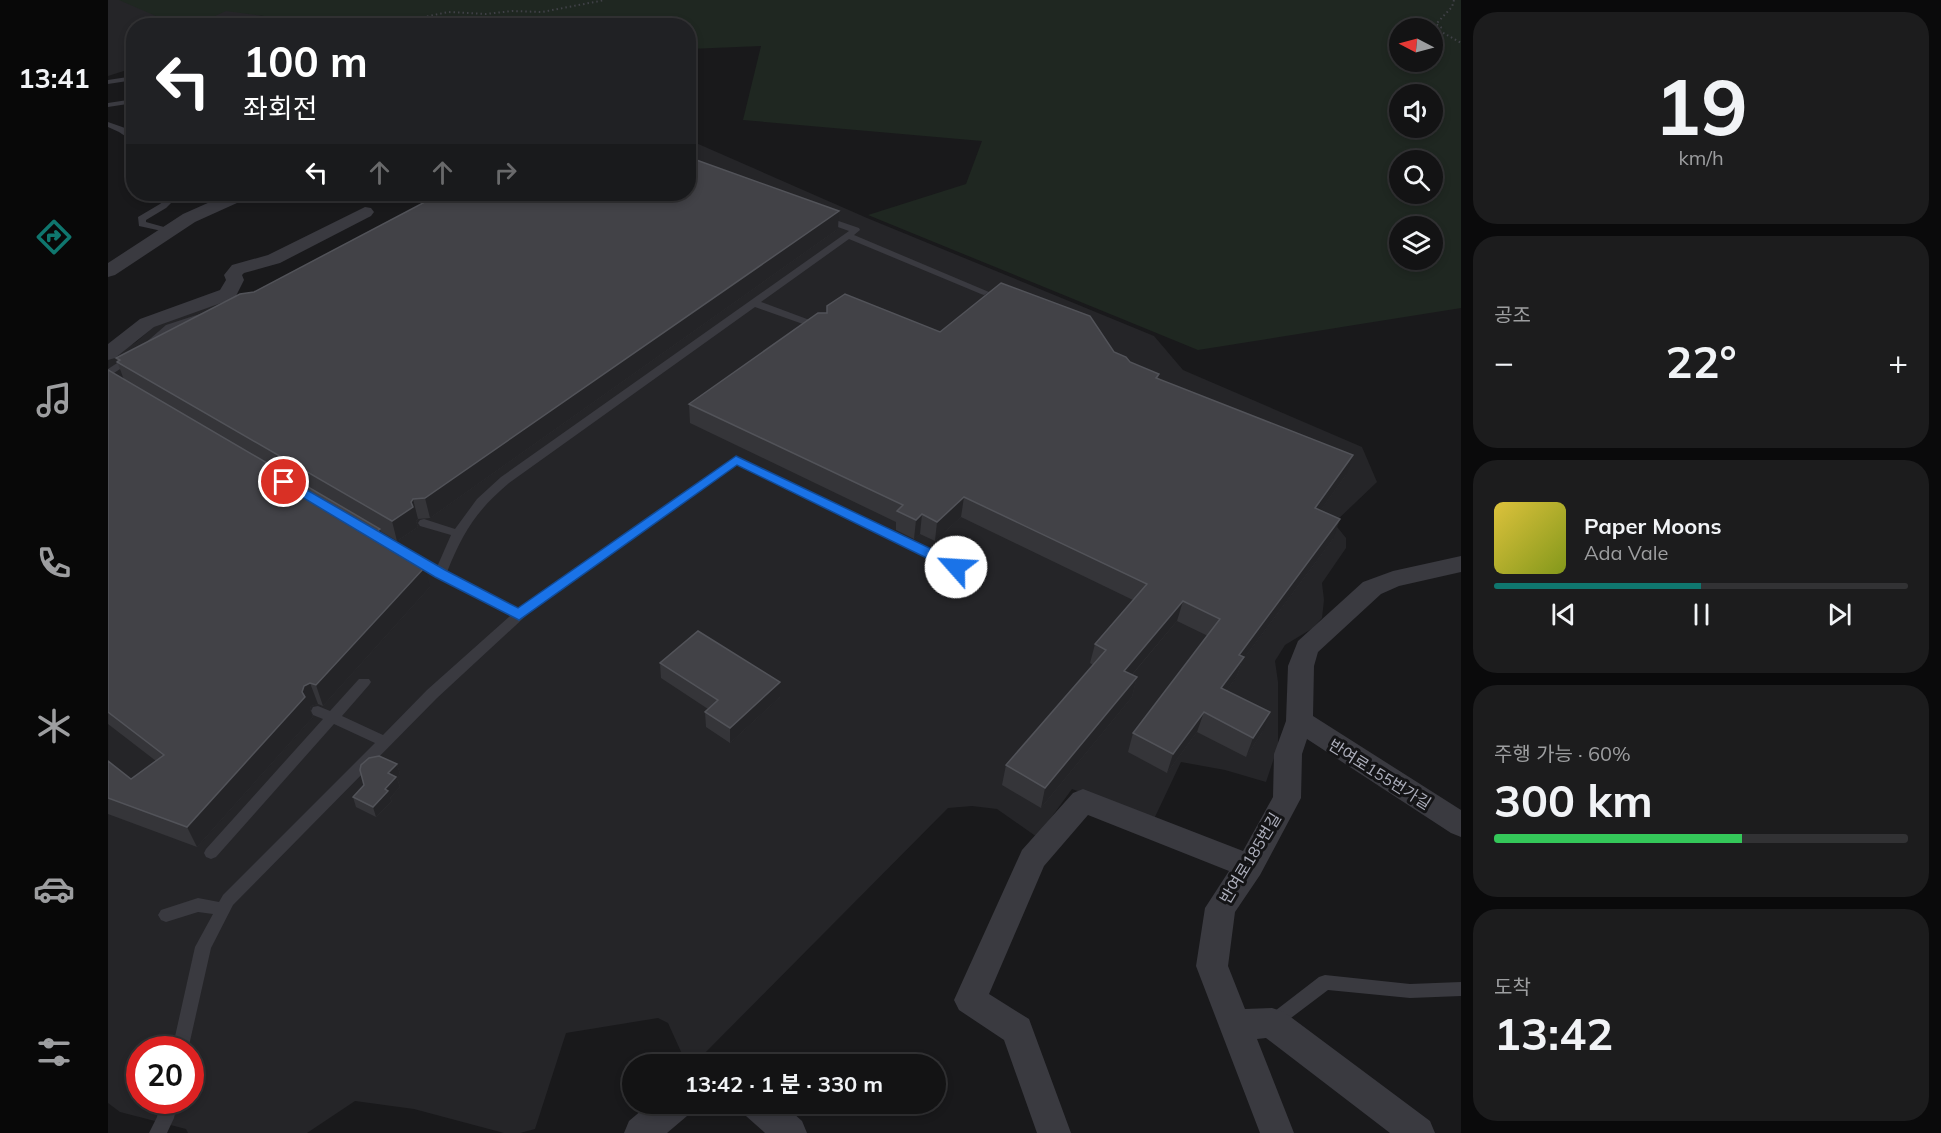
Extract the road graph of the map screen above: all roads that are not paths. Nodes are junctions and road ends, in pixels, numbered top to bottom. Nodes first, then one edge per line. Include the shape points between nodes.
1 (126, 79) edge
2 (108, 82) edge
3 (126, 102) edge
4 (108, 105) edge
5 (108, 124) edge
6 (126, 133) edge
7 (168, 201) edge
8 (222, 201) edge
9 (365, 212) dead end
10 (811, 214) edge
11 (168, 231) junction
12 (848, 236) junction
13 (108, 271) edge
14 (984, 292) dead end
15 (754, 303) junction
16 (223, 311) edge
17 (822, 328) edge
18 (108, 354) edge
19 (111, 379) edge
20 (424, 523) dead end
21 (359, 526) edge
22 (456, 533) junction
23 (1461, 564) edge
24 (440, 574) junction
25 (976, 576) dead end
26 (519, 615) junction
27 (364, 682) dead end
28 (318, 711) dead end
29 (332, 717) junction
30 (1299, 721) junction
31 (385, 742) junction
32 (1461, 825) edge
33 (211, 853) dead end
34 (1250, 866) junction
35 (223, 909) junction
36 (166, 915) dead end
37 (1461, 990) edge
38 (1272, 1023) junction
39 (1236, 1024) junction
40 (183, 1036) edge
41 (166, 1114) edge
42 (663, 1114) edge
43 (769, 1114) edge
44 (158, 1133) edge
45 (641, 1133) edge
46 (790, 1133) edge
47 (1054, 1133) edge
48 (1276, 1133) edge
49 (1418, 1133) edge

1 - 2 lane
3 - 4 lane
5 - 6 lane
7 - 11 lane via 141,219 142,224
8 - 11 street
9 - 18 street via 274,259 238,269 228,294 147,323
10 - 12 lane via 856,230
11 - 13 street
12 - 14 lane
12 - 15 lane
15 - 17 lane
15 - 22 lane via 505,480 478,503
16 - 19 lane via 169,327
20 - 22 lane
21 - 24 lane
22 - 24 lane
23 - 30 street, 반여로185번길 via 1393,579 1372,588 1321,634 1307,648 1301,666
24 - 26 lane
25 - 26 lane via 736,460
26 - 31 lane
27 - 29 lane
28 - 29 lane
29 - 31 lane
29 - 33 lane
30 - 32 street, 반여로155번가길
30 - 34 street, 반여로185번길 via 1288,754 1287,798
31 - 35 lane
34 - 39 street, 반여로185번길 via 1220,908 1212,966
34 - 47 street via 1083,801 1032,859 970,1000 1017,1030
35 - 36 lane via 198,905
35 - 40 lane via 203,947
37 - 38 lane via 1409,992 1325,982
38 - 39 street
38 - 49 street
39 - 48 street, 반여로185번길
41 - 44 lane
42 - 45 street
43 - 46 street

